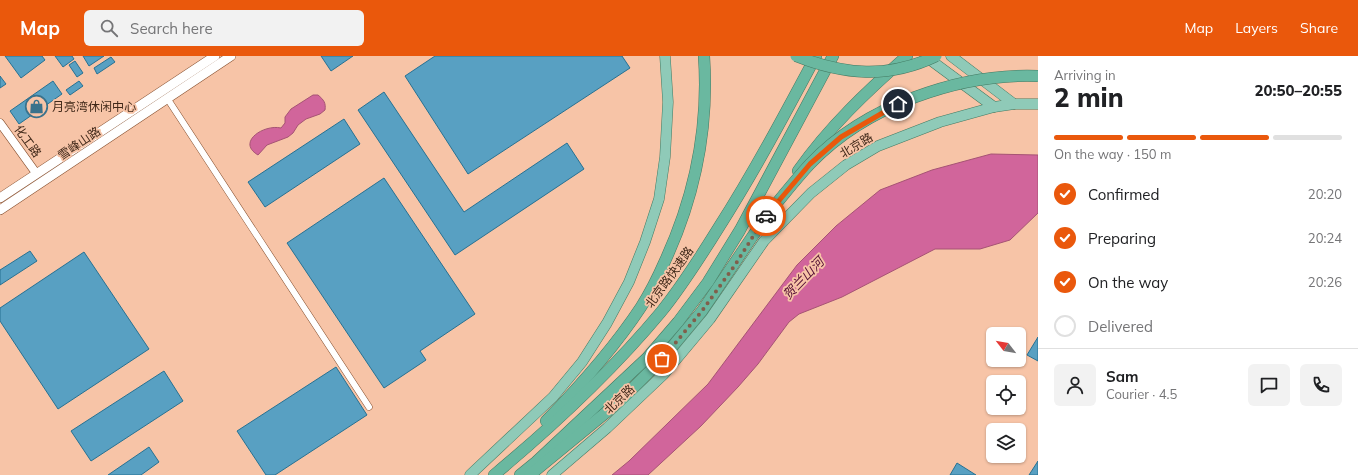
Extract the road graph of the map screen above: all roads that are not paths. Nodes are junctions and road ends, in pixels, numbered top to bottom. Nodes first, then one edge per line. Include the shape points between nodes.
1 (215, 56) edge
2 (231, 56) edge
3 (665, 56) edge
4 (704, 56) edge
5 (796, 56) edge
6 (816, 56) edge
7 (833, 56) edge
8 (907, 56) edge
9 (924, 56) edge
10 (936, 56) edge
11 (951, 56) edge
12 (1038, 76) edge
13 (167, 98) junction
14 (1014, 104) junction
15 (1038, 104) edge
16 (994, 107) junction
17 (0, 123) edge
18 (36, 173) junction
19 (0, 198) edge
20 (0, 210) edge
21 (765, 217) junction
22 (369, 407) dead end
23 (470, 475) edge
24 (494, 475) edge
25 (520, 475) edge
26 (530, 475) edge
27 (552, 475) edge

1 - 18 main road, 雪峰山路
2 - 13 main road, 雪峰山路
3 - 23 main road via 668,102 665,158 659,199 646,242 629,282 607,324 582,362 553,397
4 - 24 highway via 705,116 699,158 691,193 672,246 657,278 641,307 599,363
5 - 10 highway, bridge via 821,66 872,72 905,68 921,64
6 - 24 highway, 北京路快速路 via 730,209 697,263 661,312 600,379 538,439
7 - 25 highway via 740,230 708,282 678,322 646,358
8 - 21 highway, bridge via 874,85 832,129
9 - 16 main road
11 - 14 main road
12 - 21 highway, bridge via 989,78 942,88 898,104 841,137 810,164
13 - 20 main road, 雪峰山路
13 - 22 street
14 - 15 main road, 北京路
14 - 16 main road, 北京路
16 - 27 main road, 北京路 via 940,122 878,146 846,165 811,193 764,241 710,319 664,374
17 - 18 street, 化工路
18 - 19 main road, 雪峰山路
21 - 26 highway via 702,311 662,359 620,401

